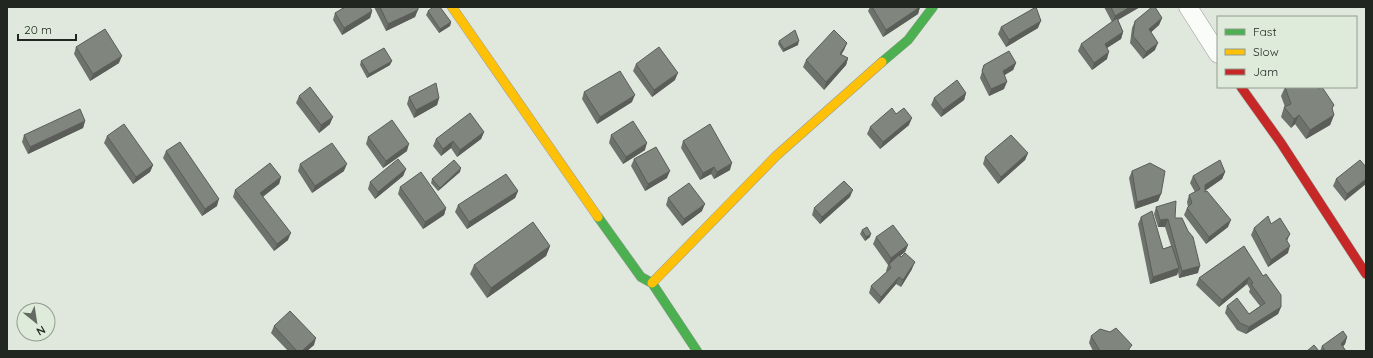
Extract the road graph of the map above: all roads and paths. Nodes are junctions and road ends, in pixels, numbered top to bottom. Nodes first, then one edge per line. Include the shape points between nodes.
1 (452, 7) edge
2 (933, 7) edge
3 (1188, 7) edge
4 (1217, 52) edge
5 (1242, 88) edge
6 (1366, 274) edge
7 (652, 283) junction
8 (698, 351) edge

1 - 7 street via 641,276
2 - 7 street via 908,40 776,156
3 - 4 street
5 - 6 street via 1281,143
7 - 8 street

